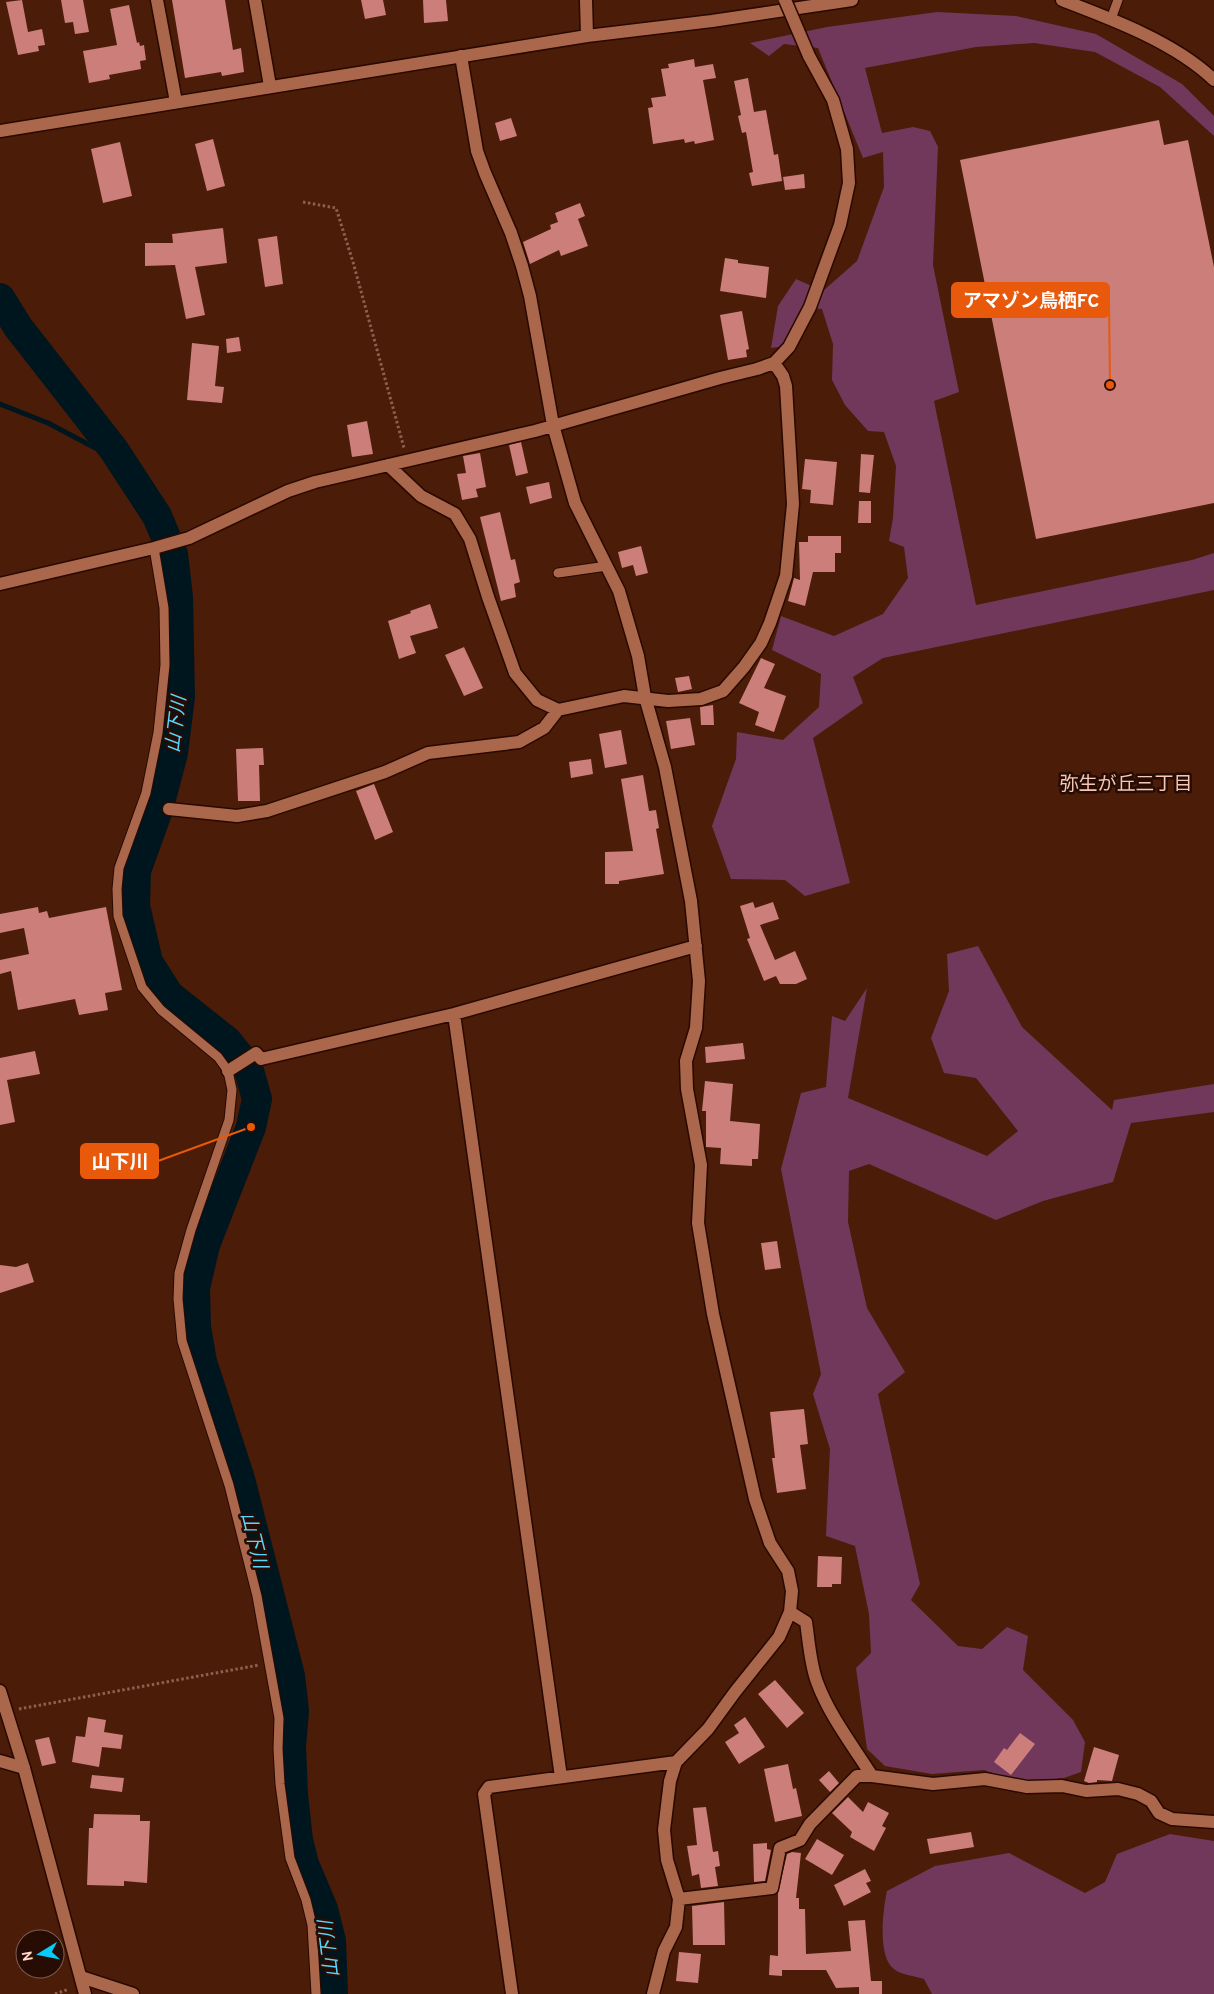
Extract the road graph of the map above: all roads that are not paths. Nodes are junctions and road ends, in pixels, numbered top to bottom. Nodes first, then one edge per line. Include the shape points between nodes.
1 (157, 0) edge
2 (255, 0) edge
3 (586, 0) edge
4 (785, 0) edge
5 (852, 0) edge
6 (1062, 0) edge
7 (1118, 0) edge
8 (1111, 19) junction
9 (587, 36) junction
10 (461, 56) junction
11 (1214, 80) edge
12 (270, 86) junction
13 (176, 102) junction
14 (0, 131) edge
15 (774, 363) junction
16 (552, 425) junction
17 (388, 465) junction
18 (154, 548) junction
19 (607, 566) junction
20 (558, 573) dead end
21 (0, 584) edge
22 (645, 698) junction
23 (558, 710) junction
24 (169, 809) dead end
25 (696, 946) junction
26 (454, 1014) junction
27 (230, 1070) junction
28 (790, 1612) junction
29 (0, 1691) edge
30 (0, 1761) edge
31 (676, 1762) junction
32 (24, 1768) junction
33 (872, 1776) junction
34 (561, 1777) junction
35 (1214, 1822) edge
36 (679, 1899) junction
37 (81, 1977) junction
38 (85, 1994) edge
39 (133, 1994) edge
40 (316, 1994) edge
41 (512, 1994) edge
42 (653, 1994) edge

1 - 13 street
2 - 12 street
3 - 9 street
4 - 15 street, bridge via 832,100 847,149 849,183 840,225 810,306 789,347
5 - 9 street
6 - 8 street
7 - 8 lane
8 - 11 street via 1173,51
9 - 10 street
10 - 12 street
10 - 16 street via 477,151 511,233 530,296
12 - 13 street
13 - 14 street
15 - 16 street
15 - 22 street via 786,386 793,504 786,576 770,623 762,643 723,691 701,699 668,701
16 - 17 street
16 - 19 street via 575,503
17 - 18 street via 288,491 189,538
17 - 23 street via 421,496 455,514 470,539 515,673 537,700
18 - 21 street
18 - 27 lane via 164,608 165,665 158,734 146,793 119,868 118,916 142,987 161,1010
19 - 20 lane
19 - 22 street via 619,591
22 - 23 street via 624,696
22 - 25 street via 683,857
23 - 24 street via 544,728 519,742 428,753 385,772 266,811 237,816
25 - 26 street
25 - 28 street via 699,981 696,1028 686,1061 687,1089 701,1165 698,1223 713,1314 755,1500 770,1543 788,1571 792,1591
26 - 27 street via 261,1059 256,1053
26 - 34 street
27 - 40 lane via 229,1120 191,1230 180,1273 178,1299 182,1341 229,1484 257,1596 279,1718 281,1793 290,1858 312,1926
28 - 31 street via 779,1637 708,1730
28 - 33 street via 806,1622 817,1683
29 - 32 street
30 - 32 street
31 - 34 street
31 - 36 street via 670,1781 664,1830 667,1860
32 - 37 street
33 - 35 street via 933,1784 984,1779 1027,1788 1118,1789 1151,1801 1159,1813 1172,1819
33 - 36 street via 857,1776 810,1824 800,1840 780,1848 772,1888
34 - 41 street via 489,1787 484,1794
36 - 42 street via 676,1927 664,1951
37 - 38 street
37 - 39 street

